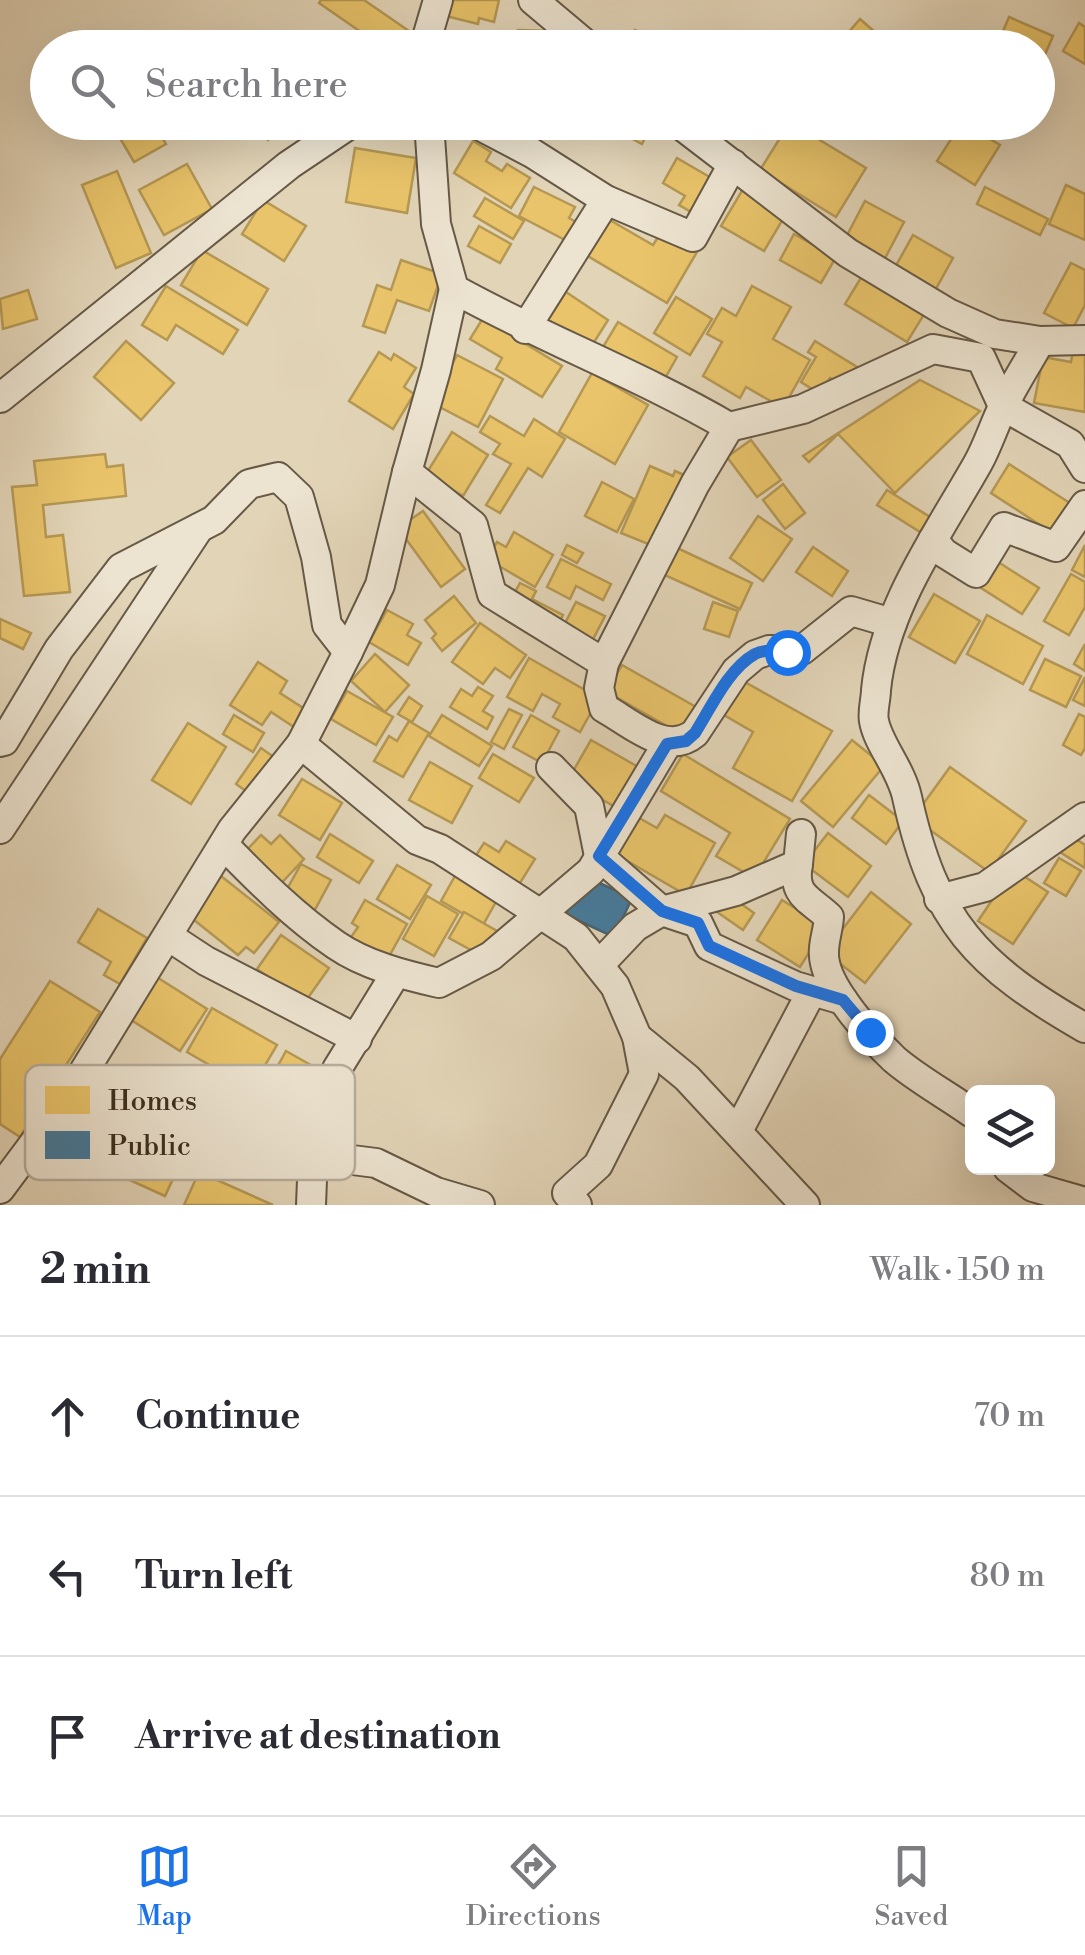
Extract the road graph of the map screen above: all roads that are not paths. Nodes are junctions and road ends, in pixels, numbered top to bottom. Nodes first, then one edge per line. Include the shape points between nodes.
1 (438, 0) edge
2 (534, 0) edge
3 (429, 30) edge
4 (569, 30) edge
5 (326, 140) edge
6 (430, 140) edge
7 (506, 140) edge
8 (701, 140) edge
9 (734, 164) junction
10 (606, 200) junction
11 (454, 290) junction
12 (525, 328) junction
13 (995, 334) junction
14 (1040, 340) junction
15 (1085, 340) edge
16 (932, 349) junction
17 (0, 398) edge
18 (1003, 406) junction
19 (729, 426) junction
20 (1085, 468) edge
21 (407, 472) junction
22 (1085, 505) edge
23 (200, 527) junction
24 (933, 540) junction
25 (892, 624) junction
26 (348, 652) junction
27 (604, 662) junction
28 (0, 742) edge
29 (301, 744) junction
30 (667, 744) junction
31 (550, 767) dead end
32 (1085, 817) edge
33 (0, 829) edge
34 (800, 834) dead end
35 (224, 845) junction
36 (599, 856) junction
37 (798, 864) junction
38 (939, 899) junction
39 (662, 911) junction
40 (540, 914) junction
41 (168, 936) junction
42 (599, 965) junction
43 (396, 972) junction
44 (812, 991) junction
45 (843, 1000) junction
46 (1085, 1028) edge
47 (637, 1037) junction
48 (356, 1039) junction
49 (89, 1065) edge
50 (340, 1065) edge
51 (965, 1108) edge
52 (738, 1131) junction
53 (25, 1156) edge
54 (355, 1160) edge
55 (1017, 1175) edge
56 (312, 1180) edge
57 (0, 1189) edge
58 (565, 1201) edge
59 (1085, 1202) edge
60 (311, 1205) edge
61 (480, 1205) edge
62 (805, 1205) edge

1 - 3 street
2 - 4 street
5 - 17 street
6 - 11 street via 436,224
7 - 10 street
8 - 9 street
9 - 10 street via 693,237
9 - 13 street via 848,253
10 - 12 street
11 - 12 street
11 - 21 street
12 - 19 street
13 - 14 street
13 - 16 street
14 - 15 street
14 - 18 street
16 - 18 street via 981,358
16 - 19 street via 803,409
18 - 20 street via 1070,444
18 - 24 street
19 - 27 street
21 - 26 street via 380,586
21 - 27 street via 473,524 492,594
22 - 24 street via 1056,547 1004,527 976,573
23 - 26 street via 249,484 278,477 299,498 327,625
23 - 28 street via 121,568
23 - 33 street
24 - 25 street
25 - 30 street via 851,610 802,650 755,654 695,733
25 - 38 street via 879,661 874,720 903,781
26 - 29 street
27 - 30 street via 604,708
29 - 35 street
29 - 40 street via 418,840
30 - 36 street
31 - 36 street via 589,806
32 - 38 street via 985,887
34 - 37 street
35 - 41 street
35 - 43 street via 338,946
36 - 39 street
36 - 40 street
37 - 39 street via 736,891
37 - 45 street via 802,896 829,917 825,967
38 - 46 street via 978,954 1005,978
39 - 42 street
39 - 44 street via 698,923 709,946
40 - 42 street via 576,937
40 - 43 street via 490,956 439,983
41 - 48 street
41 - 49 street
42 - 47 street
43 - 48 street
44 - 45 street
44 - 52 street
45 - 51 street via 895,1060
47 - 52 street
47 - 58 street via 644,1074 598,1164
48 - 50 street
52 - 62 street
53 - 57 street
54 - 61 street
55 - 59 street via 1033,1187
56 - 60 street

